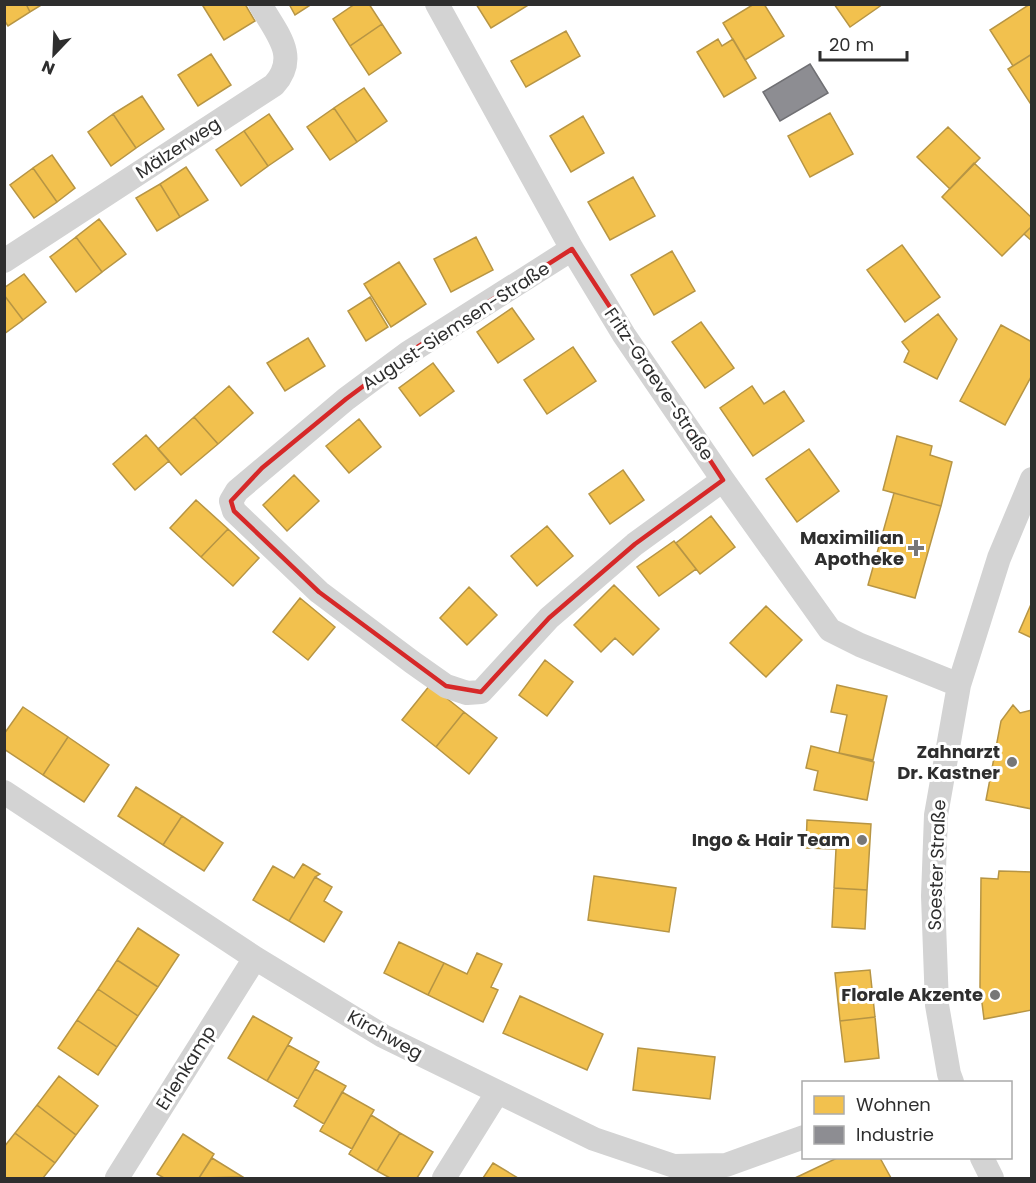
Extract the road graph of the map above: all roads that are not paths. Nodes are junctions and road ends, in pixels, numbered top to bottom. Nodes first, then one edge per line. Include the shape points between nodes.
1 (260, 4) edge
2 (437, 4) edge
3 (572, 249) junction
4 (4, 261) edge
5 (1032, 479) edge
6 (723, 480) junction
7 (959, 685) junction
8 (4, 792) edge
9 (255, 958) junction
10 (944, 1080) edge
11 (496, 1093) junction
12 (802, 1138) edge
13 (982, 1159) edge
14 (673, 1172) edge
15 (117, 1179) edge
16 (444, 1179) edge
17 (992, 1179) edge

1 - 4 street, Mälzerweg via 286,50 285,69 274,85
2 - 3 street, Fritz-Graeve-Straße
3 - 6 street, Fritz-Graeve-Straße
3 - 6 street, August-Siemsen-Straße via 408,353 346,399 237,491 231,501 234,511 319,592 446,686 467,693 482,692 549,618 635,544
5 - 7 street, Soester Straße via 999,558
6 - 7 street, Fritz-Graeve-Straße via 830,630
7 - 10 street, Soester Straße via 936,815 933,896
8 - 9 street, Kirchweg
9 - 11 street, Kirchweg via 384,1036
9 - 15 street, Erlenkamp
11 - 14 street, Kirchweg
11 - 16 street
12 - 14 street, Kirchweg via 726,1165
13 - 17 street

